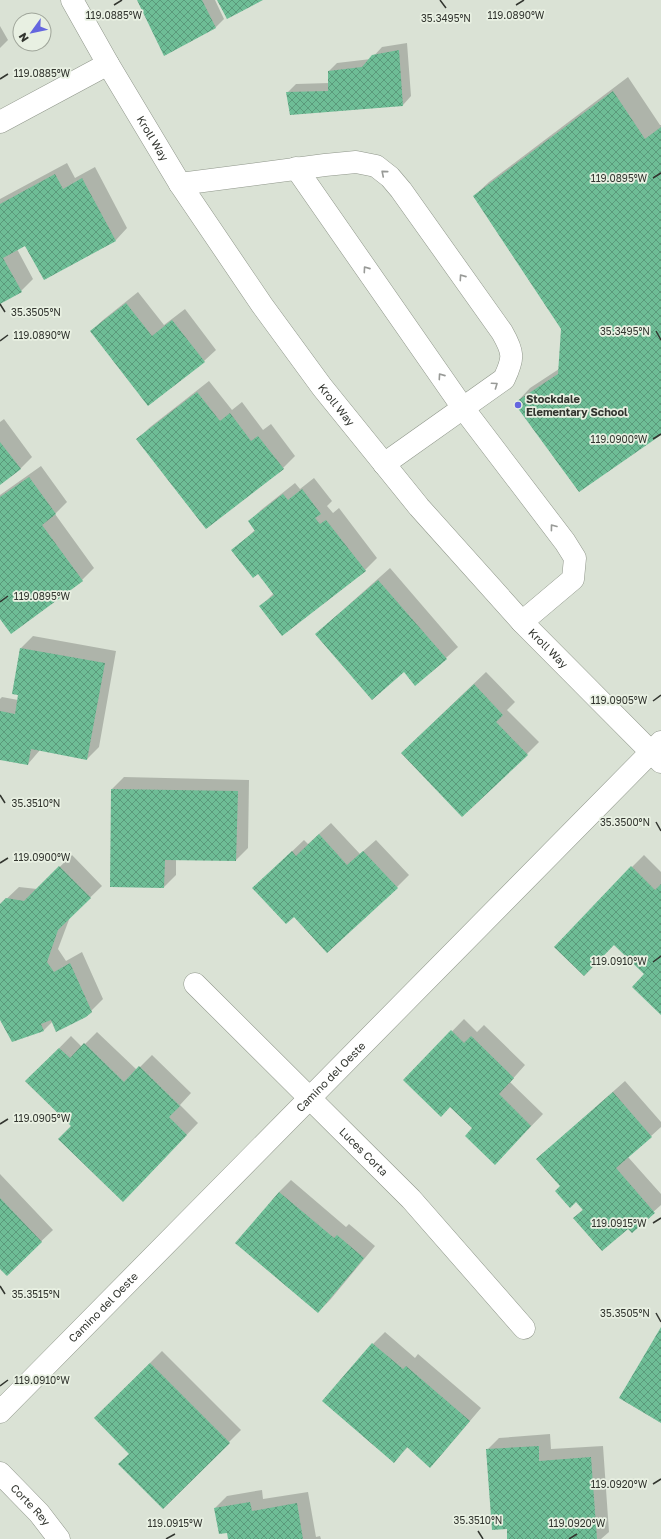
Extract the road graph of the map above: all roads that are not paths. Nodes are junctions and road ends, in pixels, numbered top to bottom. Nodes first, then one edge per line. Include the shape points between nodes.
1 (72, 0) edge
2 (108, 64) junction
3 (0, 122) edge
4 (296, 168) junction
5 (180, 184) junction
6 (463, 408) junction
7 (384, 464) junction
8 (522, 622) junction
9 (658, 752) edge
10 (195, 984) dead end
11 (310, 1097) junction
12 (524, 1328) dead end
13 (0, 1412) edge
14 (0, 1473) edge
15 (59, 1539) edge

1 - 2 street, Kroll Way
2 - 3 street
2 - 5 street, Kroll Way
4 - 5 street
6 -> 4 street
6 -> 4 street via 504,379 511,364 511,347 502,332 390,177 376,166 356,162
5 - 7 street, Kroll Way via 322,388
6 - 7 street
8 -> 6 street via 573,579 575,558
7 - 8 street, Kroll Way
8 - 9 street, Kroll Way
9 - 11 street, Camino del Oeste
10 - 11 street, Luces Corta
11 - 12 street, Luces Corta via 411,1198
11 - 13 street, Camino del Oeste
14 - 15 street, Corte Rey via 39,1513

